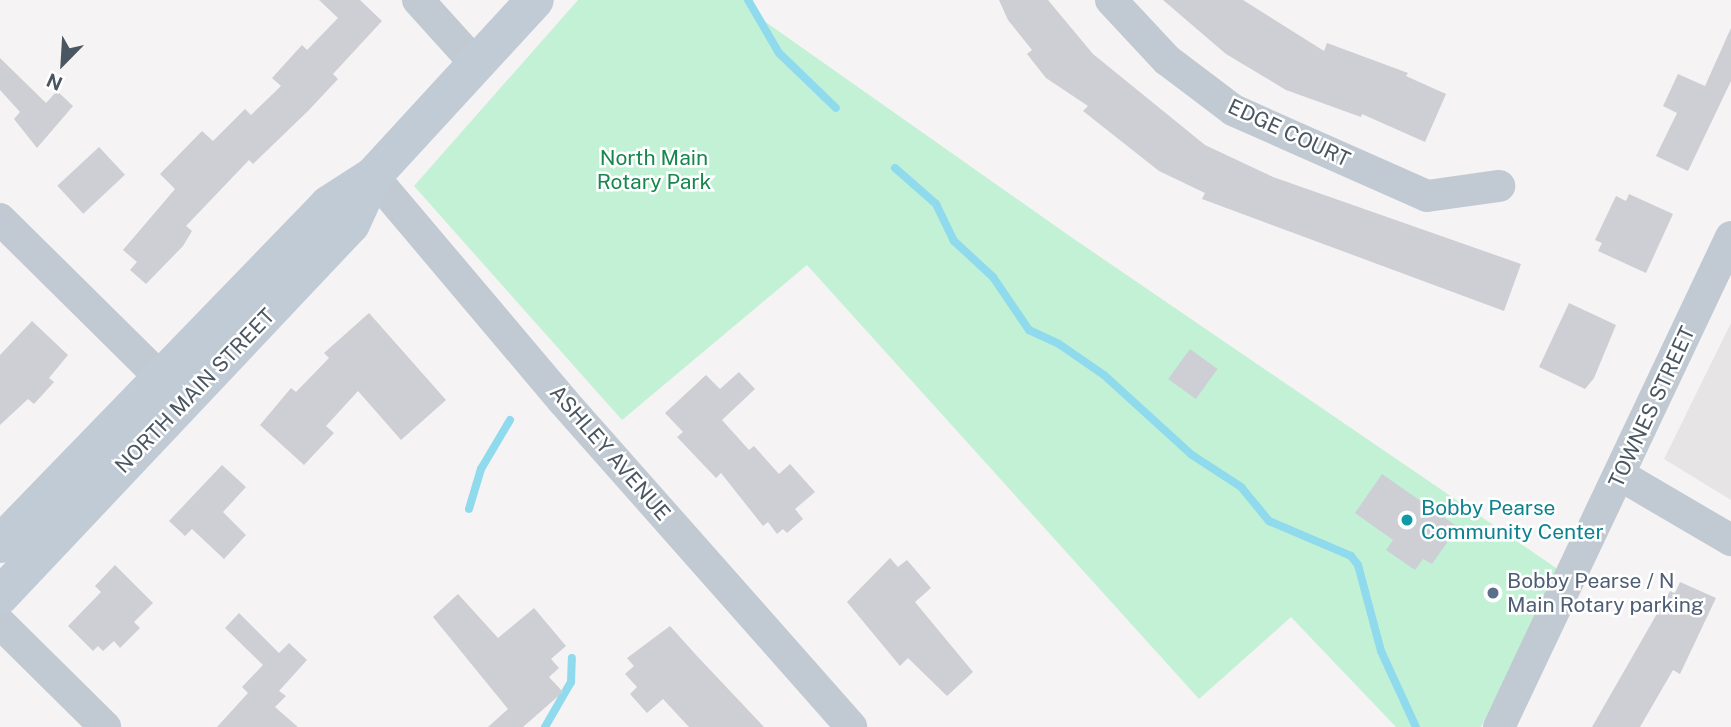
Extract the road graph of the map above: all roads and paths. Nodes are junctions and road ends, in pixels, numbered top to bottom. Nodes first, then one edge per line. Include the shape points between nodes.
1 (418, 0) edge
2 (535, 0) edge
3 (1111, 0) edge
4 (475, 63) junction
5 (373, 176) junction
6 (1499, 186) dead end
7 (0, 219) edge
8 (1731, 237) edge
9 (172, 389) junction
10 (1619, 475) junction
11 (1731, 540) edge
12 (0, 544) edge
13 (0, 596) edge
14 (0, 623) edge
15 (105, 727) edge
16 (851, 727) edge
17 (1499, 727) edge

1 - 4 street
2 - 4 street, NORTH MAIN STREET
3 - 6 street, EDGE COURT via 1167,60 1233,110 1427,196
4 - 5 street, NORTH MAIN STREET
5 - 9 street, NORTH MAIN STREET via 328,205
5 - 16 street, ASHLEY AVENUE via 562,401
7 - 9 street
8 - 10 street, TOWNES STREET
9 - 12 street, NORTH MAIN STREET
9 - 13 street, NORTH MAIN STREET
10 - 11 street
10 - 17 street, TOWNES STREET
14 - 15 street

